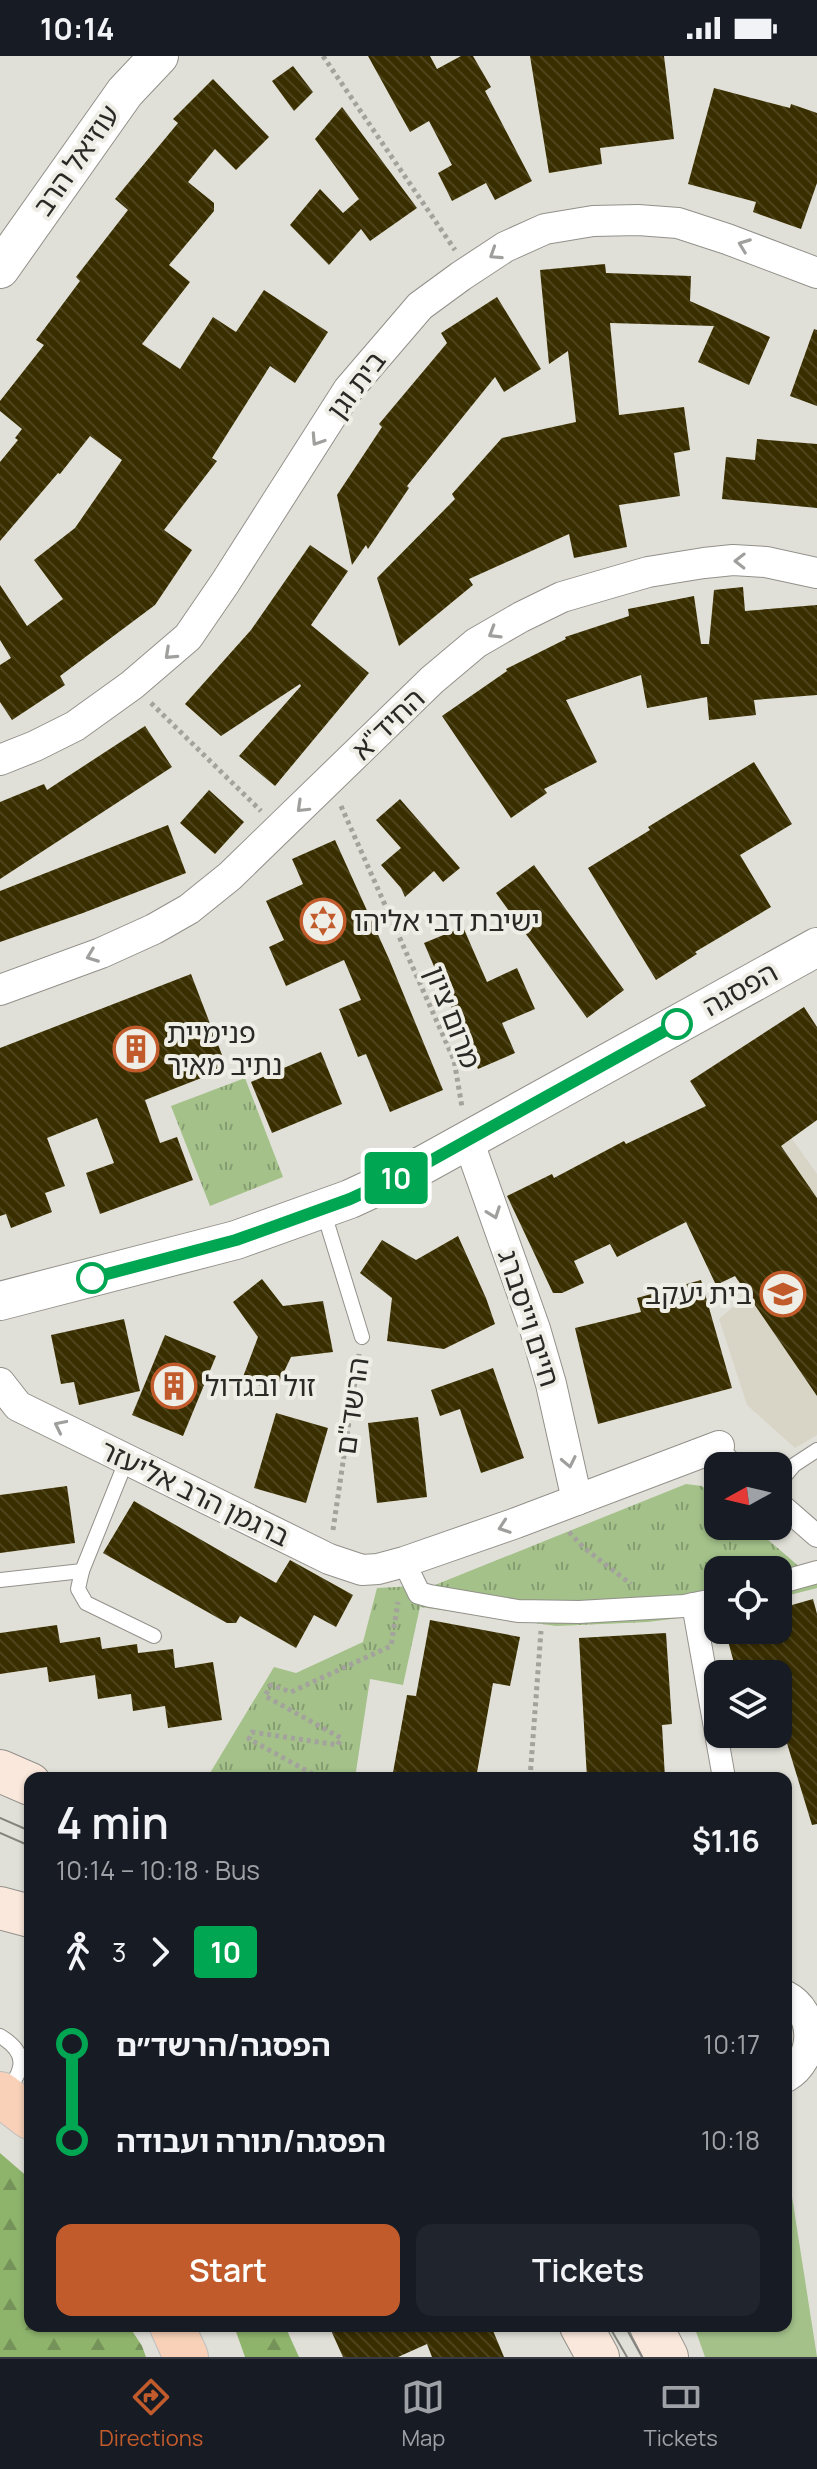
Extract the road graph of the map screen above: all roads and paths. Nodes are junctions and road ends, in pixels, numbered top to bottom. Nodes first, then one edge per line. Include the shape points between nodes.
1 (159, 56) edge
2 (323, 56) edge
3 (0, 269) edge
4 (469, 271) junction
5 (817, 273) edge
6 (817, 573) edge
7 (132, 685) junction
8 (0, 760) edge
9 (329, 781) junction
10 (279, 828) junction
11 (817, 947) edge
12 (0, 990) edge
13 (468, 1140) junction
14 (322, 1210) junction
15 (0, 1301) edge
16 (362, 1337) joint
17 (0, 1383) edge
18 (817, 1450) edge
19 (127, 1459) junction
20 (704, 1464) edge
21 (792, 1467) edge
22 (564, 1506) junction
23 (792, 1514) edge
24 (817, 1536) edge
25 (329, 1559) junction
26 (404, 1562) junction
27 (82, 1571) junction
28 (817, 1572) edge
29 (792, 1579) edge
30 (0, 1580) edge
31 (633, 1585) dead end
32 (704, 1602) edge
33 (693, 1604) junction
34 (542, 1610) junction
35 (154, 1636) dead end
36 (309, 1772) edge
37 (530, 1772) edge
38 (723, 1772) edge
39 (0, 1908) edge
40 (24, 1914) edge
41 (803, 2007) edge
42 (0, 2036) edge
43 (792, 2074) edge
44 (16, 2094) edge
45 (175, 2332) edge
46 (584, 2332) edge
47 (654, 2332) edge
48 (186, 2357) edge
49 (598, 2357) edge
50 (667, 2357) edge

1 - 3 street, עוזיאל הרב via 125,92
2 - 4 path
5 -> 4 street, בית וגן via 678,223 638,220 545,229
4 -> 7 street, בית וגן via 420,306 348,390 188,637
6 -> 9 street, החיד"א via 766,562 718,562 648,572 562,597 476,643
7 - 8 street, בית וגן via 75,726
7 - 10 path
9 -> 10 street, החיד"א
9 - 13 path, מרום ציון via 454,1060
10 -> 12 street, החיד"א via 230,876 177,916 101,953
11 - 13 street, הפסגה
13 - 14 street, הפסגה
13 -> 22 street, חיים וייסברג via 555,1399
14 - 15 street, הפסגה via 236,1240
14 - 16 lane, הרשד"ם
16 - 25 path, הרשד"ם
19 -> 17 street, ברגמן הרב אליעזר via 18,1406
18 - 21 lane
19 - 25 street, ברגמן הרב אליעזר
19 - 27 lane
20 - 22 street, ברגמן הרב אליעזר
22 -> 26 street, ברגמן הרב אליעזר
22 - 31 path via 584,1548
23 - 24 street
25 - 26 street, ברגמן הרב אליעזר via 362,1570
26 - 34 street via 419,1593 518,1611
26 - 36 path via 391,1646 291,1692 271,1685 265,1696 341,1738 338,1745 252,1732 249,1739
27 - 30 lane
27 - 35 lane via 78,1589 86,1603
28 - 29 street
32 - 33 street
33 - 34 street
33 - 38 street
34 - 37 path
39 - 40 main road
41 - 43 street via 814,2034 813,2048
42 - 44 lane via 14,2046 21,2062
45 - 48 main road
46 - 49 main road
47 - 50 main road

